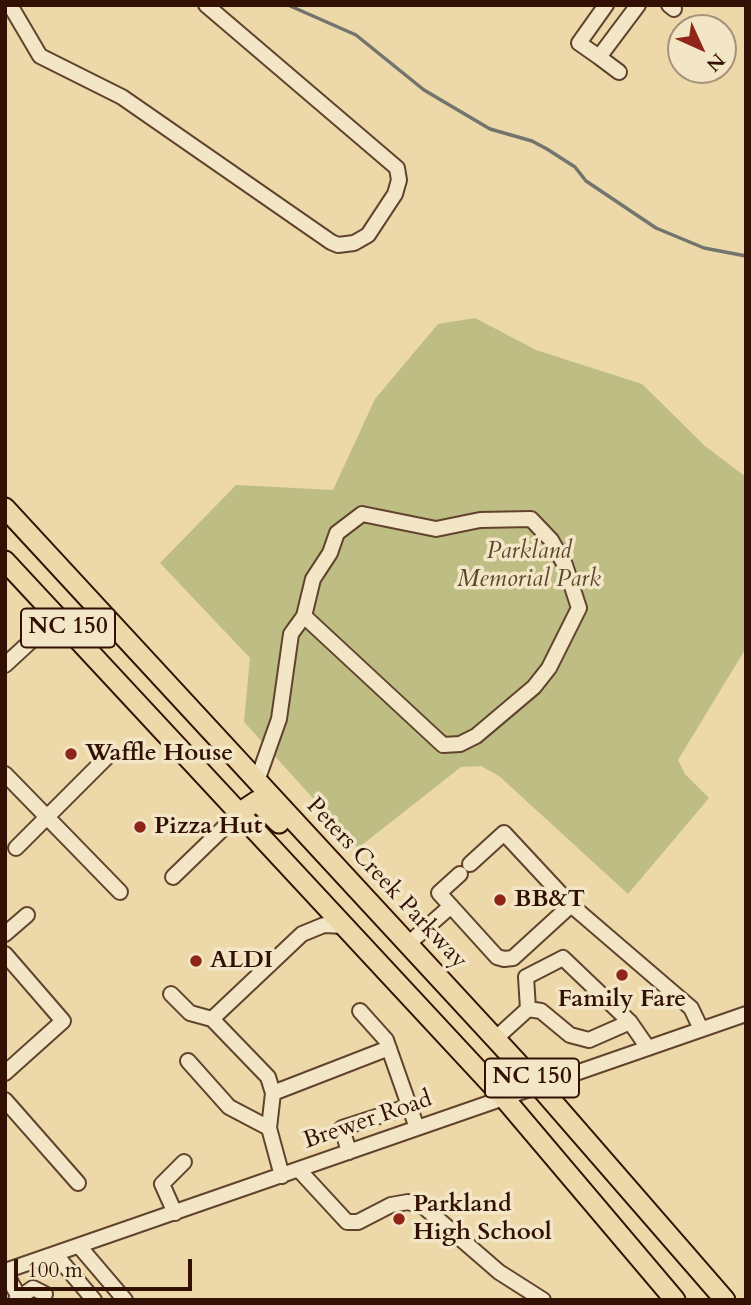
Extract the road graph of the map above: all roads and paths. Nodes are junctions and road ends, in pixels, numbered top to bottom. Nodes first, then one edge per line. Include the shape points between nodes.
1 (10, 5) edge
2 (206, 5) edge
3 (606, 5) edge
4 (638, 5) edge
5 (599, 57) junction
6 (619, 72) dead end
7 (5, 508) edge
8 (5, 561) edge
9 (304, 616) junction
10 (57, 617) junction
11 (5, 665) edge
12 (109, 755) dead end
13 (5, 774) edge
14 (257, 781) junction
15 (239, 813) junction
16 (48, 817) junction
17 (16, 848) dead end
18 (173, 877) dead end
19 (120, 892) dead end
20 (571, 905) junction
21 (451, 906) junction
22 (27, 915) dead end
23 (344, 926) junction
24 (5, 934) edge
25 (405, 941) junction
26 (5, 954) edge
27 (513, 958) junction
28 (526, 977) junction
29 (171, 994) dead end
30 (528, 1009) junction
31 (360, 1011) dead end
32 (746, 1014) edge
33 (212, 1019) junction
34 (630, 1022) junction
35 (701, 1029) junction
36 (495, 1038) junction
37 (389, 1048) junction
38 (648, 1048) junction
39 (188, 1061) dead end
40 (5, 1073) edge
41 (539, 1086) junction
42 (273, 1093) junction
43 (504, 1098) junction
44 (5, 1100) edge
45 (410, 1106) junction
46 (269, 1128) junction
47 (417, 1128) junction
48 (349, 1152) junction
49 (184, 1162) dead end
50 (299, 1170) junction
51 (282, 1176) junction
52 (78, 1183) dead end
53 (176, 1213) junction
54 (79, 1246) junction
55 (55, 1254) junction
56 (5, 1272) edge
57 (45, 1294) dead end
58 (18, 1298) edge
59 (94, 1300) edge
60 (125, 1300) edge
61 (543, 1300) edge
62 (675, 1300) edge
63 (725, 1300) edge

1 - 2 street via 40,56 122,97 331,242 354,243 368,235 395,194 397,168
3 - 5 street via 579,43
4 - 5 street
5 - 6 street
7 - 14 main road, Peters Creek Parkway / NC 150
8 - 10 main road, NC 150
9 - 9 street via 313,579 337,533 362,514 436,529 481,520 531,519 551,540 565,565 579,608 549,668 534,687 476,736 460,744 443,745
9 - 14 street via 291,634 279,719
10 - 11 street
10 - 15 main road, NC 150
12 - 16 street
13 - 16 street
14 - 25 main road, Peters Creek Parkway / NC 150
15 - 18 street
15 - 23 main road, NC 150
15 - 25 main road via 257,801
16 - 17 street
16 - 19 street
20 - 21 street via 504,834 439,893
20 - 27 street
20 - 35 street via 691,1008
21 - 25 street
21 - 27 street via 497,957
22 - 24 street
23 - 33 street via 324,925 302,934
23 - 43 main road, NC 150
25 - 36 main road, Peters Creek Parkway / NC 150
26 - 40 street via 64,1021
27 - 28 street
28 - 30 street
28 - 34 street via 563,958
29 - 33 street via 190,1013
30 - 34 street via 541,1011 570,1035 589,1040
30 - 36 street
31 - 37 street
32 - 35 street, Brewer Road
33 - 42 street via 268,1077
34 - 38 street
35 - 38 street, Brewer Road
36 - 41 main road, Peters Creek Parkway / NC 150
37 - 42 street
37 - 45 street
38 - 41 street, Brewer Road
39 - 46 street via 229,1107
41 - 43 street, Brewer Road
41 - 63 main road, Peters Creek Parkway / NC 150
42 - 46 street
43 - 47 street, Brewer Road
43 - 62 main road, NC 150
44 - 52 street
45 - 47 street
45 - 48 street via 342,1128
46 - 51 street
47 - 48 street, Brewer Road
48 - 50 street, Brewer Road
49 - 53 street via 161,1187
50 - 51 street, Brewer Road
50 - 61 street via 347,1222 358,1222 391,1205 408,1202 424,1207 499,1272
51 - 53 street, Brewer Road
53 - 54 street, Brewer Road
54 - 55 street, Brewer Road
54 - 60 street
55 - 56 street, Brewer Road
55 - 59 street
56 - 58 street
57 - 58 street via 33,1288

